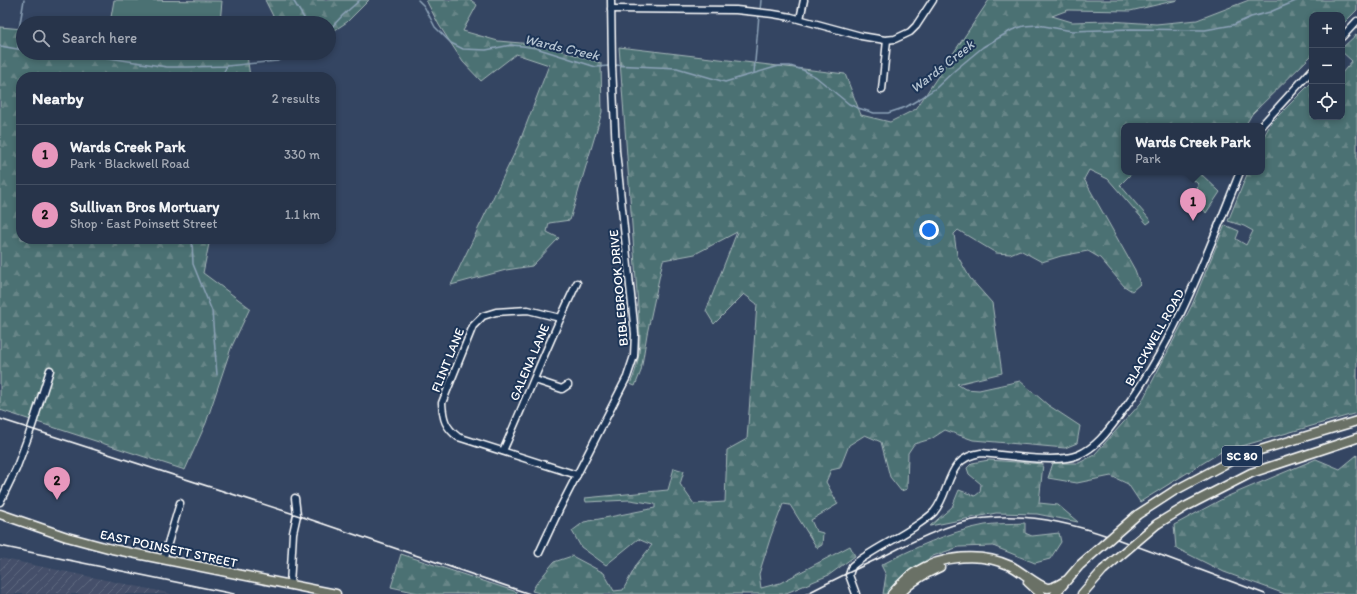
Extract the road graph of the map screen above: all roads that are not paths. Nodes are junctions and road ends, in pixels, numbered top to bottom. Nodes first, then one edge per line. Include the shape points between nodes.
1 (611, 0) edge
2 (804, 0) edge
3 (933, 0) edge
4 (611, 9) junction
5 (800, 20) junction
6 (1357, 21) edge
7 (1345, 34) edge
8 (887, 40) junction
9 (1309, 73) edge
10 (882, 90) dead end
11 (1264, 123) edge
12 (1239, 175) edge
13 (577, 283) dead end
14 (560, 318) junction
15 (50, 370) dead end
16 (535, 380) junction
17 (568, 385) dead end
18 (1357, 421) edge
19 (1357, 438) edge
20 (503, 451) junction
21 (577, 475) junction
22 (296, 498) dead end
23 (0, 502) edge
24 (180, 503) dead end
25 (0, 514) edge
26 (539, 553) dead end
27 (163, 560) junction
28 (1093, 580) junction
29 (1065, 581) junction
30 (290, 585) junction
31 (336, 594) edge
32 (856, 594) edge
33 (892, 594) edge
34 (900, 594) edge
35 (1041, 594) edge
36 (1055, 594) edge
37 (1082, 594) edge
38 (1090, 594) edge

1 - 4 street, BIBLEBROOK DRIVE
2 - 5 street
3 - 8 street via 910,32
4 - 5 street via 736,10
4 - 21 street, BIBLEBROOK DRIVE via 616,154 636,345 627,377
5 - 8 street
6 - 7 street
8 - 10 street
9 - 11 street
12 - 32 street, BLACKWELL ROAD via 1194,286 1157,360 1130,402 1099,440 1085,452 1068,458 982,453 965,458 952,472 932,514 852,566 849,576
13 - 14 street, GALENA LANE
14 - 16 street, GALENA LANE
14 - 20 street, FLINT LANE via 528,310 496,312 483,316 473,326 442,404 443,416 449,430 458,437
15 - 23 street via 21,456
16 - 17 street via 562,388
16 - 20 street, GALENA LANE
18 - 29 main road, SC 80, bridge via 1240,456 1174,491 1137,515
19 - 28 main road, SC 80, bridge via 1251,473 1185,507 1158,524
20 - 21 street, FLINT LANE
21 - 26 street, BIBLEBROOK DRIVE
22 - 30 street via 297,515 293,533
24 - 27 street
25 - 27 main road, EAST POINSETT STREET via 91,544
27 - 30 main road, EAST POINSETT STREET
28 - 37 main road, SC 80
28 - 38 main road
29 - 33 main road via 1047,588 1021,571 1001,562 964,557 923,568
29 - 36 main road, SC 80
30 - 31 main road, EAST POINSETT STREET
34 - 35 main road via 912,582 930,572 948,564 969,562 987,563 1006,569 1025,579

